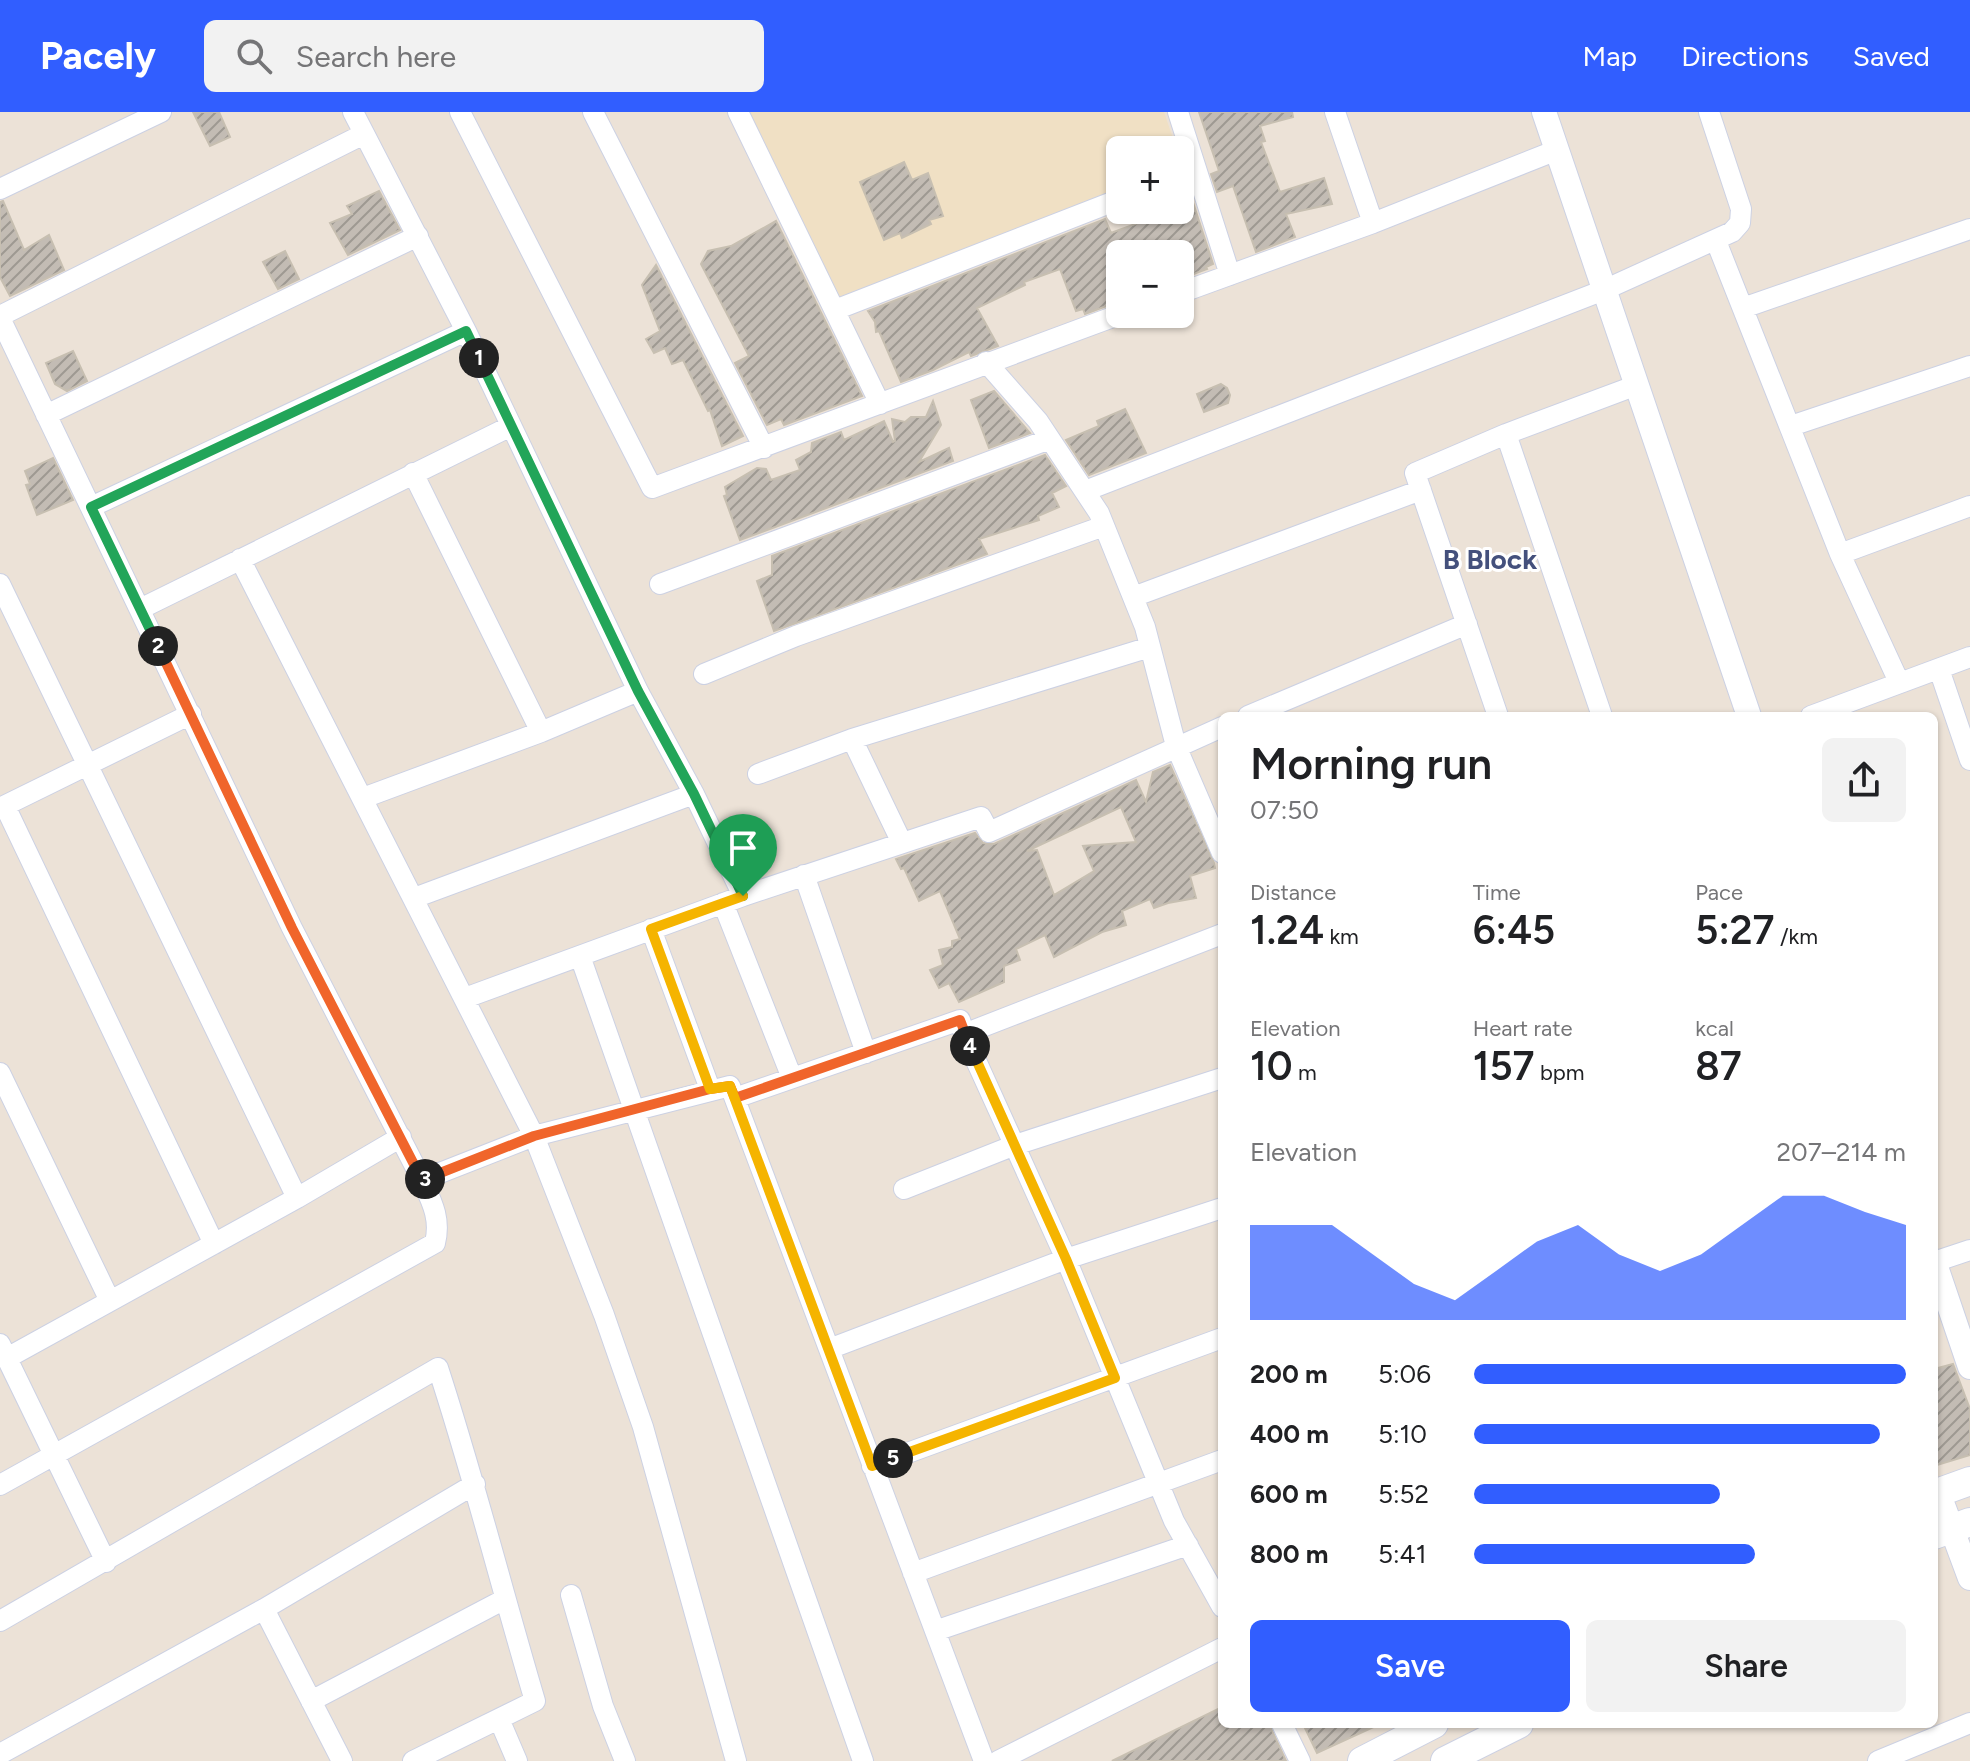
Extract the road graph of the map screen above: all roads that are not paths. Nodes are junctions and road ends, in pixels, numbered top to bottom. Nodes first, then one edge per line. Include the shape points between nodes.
1 (161, 112) edge
2 (353, 112) edge
3 (460, 112) edge
4 (593, 112) edge
5 (738, 112) edge
6 (1178, 112) edge
7 (1335, 112) edge
8 (1544, 112) edge
9 (1709, 112) edge
10 (364, 134) junction
11 (1182, 136) edge
12 (1557, 150) junction
13 (1194, 185) edge
14 (0, 189) edge
15 (1106, 204) edge
16 (1373, 223) junction
17 (1970, 229) edge
18 (418, 236) junction
19 (1716, 241) junction
20 (1230, 275) junction
21 (1194, 288) edge
22 (1604, 290) junction
23 (1743, 308) junction
24 (835, 310) junction
25 (0, 317) edge
26 (1106, 319) edge
27 (466, 331) junction
28 (986, 362) junction
29 (1970, 366) edge
30 (1637, 385) junction
31 (880, 404) junction
32 (46, 415) junction
33 (511, 426) junction
34 (1791, 426) junction
35 (1506, 434) junction
36 (1050, 439) junction
37 (764, 448) junction
38 (413, 473) junction
39 (1421, 490) junction
40 (1085, 491) junction
41 (1970, 506) edge
42 (91, 507) junction
43 (1104, 526) junction
44 (1840, 554) junction
45 (240, 559) junction
46 (0, 584) edge
47 (660, 584) dead end
48 (1133, 597) junction
49 (140, 609) junction
50 (1467, 624) junction
51 (1150, 647) junction
52 (1970, 657) edge
53 (1939, 669) junction
54 (704, 674) dead end
55 (1899, 682) junction
56 (638, 691) junction
57 (1258, 712) edge
58 (1497, 712) edge
59 (1601, 712) edge
60 (1748, 712) edge
61 (1821, 712) edge
62 (191, 714) junction
63 (1218, 729) edge
64 (541, 732) junction
65 (852, 739) junction
66 (1176, 746) junction
67 (1970, 760) edge
68 (87, 765) junction
69 (758, 774) dead end
70 (694, 794) junction
71 (363, 798) junction
72 (2, 807) edge
73 (1218, 835) edge
74 (902, 843) junction
75 (804, 875) junction
76 (414, 898) junction
77 (733, 899) junction
78 (651, 929) junction
79 (1218, 936) edge
80 (580, 956) junction
81 (465, 998) junction
82 (964, 1034) junction
83 (866, 1053) junction
84 (0, 1073) edge
85 (792, 1078) junction
86 (1218, 1079) edge
87 (710, 1089) junction
88 (735, 1098) junction
89 (634, 1109) junction
90 (534, 1136) junction
91 (401, 1137) junction
92 (1015, 1145) junction
93 (422, 1180) junction
94 (904, 1189) dead end
95 (297, 1198) junction
96 (1218, 1209) edge
97 (214, 1244) junction
98 (1970, 1250) edge
99 (1066, 1259) junction
100 (1938, 1261) edge
101 (1938, 1274) edge
102 (110, 1301) junction
103 (1218, 1339) edge
104 (829, 1349) junction
105 (3, 1351) edge
106 (1970, 1367) edge
107 (1115, 1378) junction
108 (54, 1455) junction
109 (1218, 1461) edge
110 (872, 1466) junction
111 (1970, 1481) edge
112 (1159, 1483) junction
113 (475, 1484) junction
114 (0, 1485) edge
115 (1938, 1492) edge
116 (1938, 1497) edge
117 (1952, 1528) edge
118 (1188, 1545) junction
119 (106, 1562) junction
120 (913, 1573) junction
121 (1970, 1578) edge
122 (571, 1595) dead end
123 (505, 1599) junction
124 (1218, 1600) edge
125 (264, 1609) junction
126 (0, 1621) edge
127 (935, 1631) junction
128 (1218, 1650) edge
129 (311, 1701) junction
130 (499, 1719) junction
131 (1970, 1723) edge
132 (1284, 1728) edge
133 (1426, 1728) edge
134 (1511, 1728) edge
135 (0, 1754) edge
136 (734, 1760) edge
137 (342, 1761) edge
138 (413, 1761) edge
139 (517, 1761) edge
140 (625, 1761) edge
141 (863, 1761) edge
142 (984, 1761) edge
143 (998, 1761) edge
144 (1300, 1761) edge
145 (1362, 1761) edge
146 (1445, 1761) edge
147 (1878, 1761) edge

1 - 14 street
2 - 10 street
3 - 37 street via 652,488
4 - 37 street
5 - 24 street
6 - 11 street
7 - 16 street
8 - 12 street
9 - 19 street via 1741,209 1740,223
10 - 18 street
10 - 25 street
12 - 16 street
12 - 22 street
13 - 20 street
15 - 24 street
16 - 20 street
17 - 23 street
18 - 27 street
18 - 32 street
19 - 22 street
19 - 23 street
20 - 21 street
22 - 30 street
22 - 40 street
23 - 34 street
24 - 31 street
25 - 32 street
26 - 28 street
27 - 33 street
27 - 42 street
28 - 31 street
28 - 36 street
29 - 34 street
30 - 35 street
30 - 60 street
31 - 37 street
32 - 42 street
33 - 38 street
33 - 56 street
34 - 44 street
35 - 39 street via 1415,473
35 - 59 street
36 - 40 street
36 - 47 street
38 - 45 street
38 - 64 street
39 - 48 street
39 - 50 street
40 - 43 street
41 - 44 street
42 - 49 street
43 - 48 street
43 - 54 street
44 - 55 street
45 - 49 street
45 - 71 street
46 - 68 street
48 - 51 street
49 - 62 street
50 - 57 street
50 - 58 street
51 - 65 street
51 - 66 street
52 - 53 street
53 - 55 street
53 - 67 street
55 - 61 street
56 - 64 street
56 - 70 street
62 - 68 street
62 - 91 street via 292,928
63 - 66 street
64 - 71 street
65 - 69 street
65 - 74 street
66 - 73 street
66 - 74 street via 989,832 981,817
68 - 72 street
68 - 95 street
70 - 76 street
70 - 77 street
71 - 76 street
72 - 97 street
74 - 75 street
75 - 77 street
75 - 83 street
76 - 81 street
77 - 78 street
77 - 85 street
78 - 80 street
78 - 87 street
79 - 82 street
80 - 81 street
80 - 89 street
81 - 90 street
82 - 83 street via 960,1020
82 - 92 street
83 - 85 street
84 - 102 street
85 - 88 street
86 - 92 street
87 - 88 street via 730,1086
87 - 89 street
88 - 104 street
89 - 90 street
89 - 141 street
90 - 93 street
90 - 136 street via 643,1427
91 - 93 street
91 - 95 street
92 - 94 street
92 - 99 street
93 - 108 street via 436,1211 435,1243
95 - 97 street
96 - 99 street
97 - 102 street
98 - 100 street
99 - 104 street
99 - 107 street
101 - 106 street
102 - 105 street
103 - 107 street
104 - 110 street
105 - 108 street
107 - 110 street
107 - 112 street
108 - 114 street
108 - 119 street
109 - 112 street
110 - 120 street
111 - 115 main road
112 - 118 street
112 - 120 street
113 - 119 street via 438,1368
113 - 123 street
113 - 125 street
116 - 117 street
117 - 121 street
118 - 124 street
118 - 127 street
119 - 126 street
120 - 127 street
122 - 140 street
123 - 129 street
123 - 130 street via 535,1701
125 - 129 street
125 - 135 street
127 - 142 street
128 - 143 street
129 - 137 street
130 - 138 street
130 - 139 street
131 - 147 street
132 - 144 street
133 - 145 main road
134 - 146 main road

